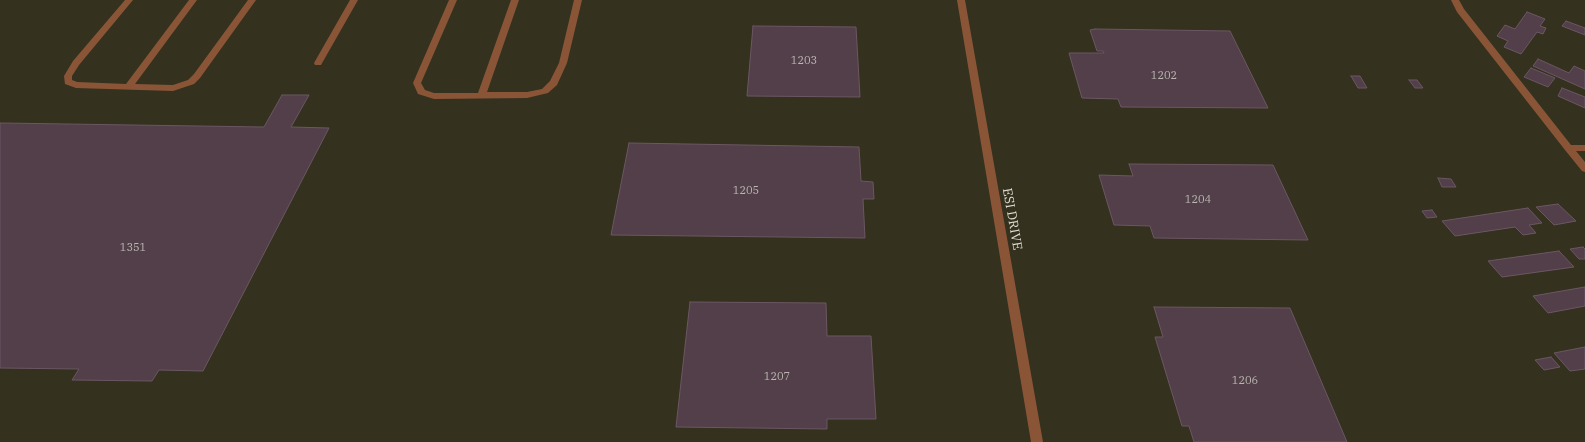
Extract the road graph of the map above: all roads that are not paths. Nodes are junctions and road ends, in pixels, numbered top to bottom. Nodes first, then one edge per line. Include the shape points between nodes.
1 (129, 0) edge
2 (194, 0) edge
3 (252, 0) edge
4 (354, 0) edge
5 (452, 0) edge
6 (515, 0) edge
7 (578, 0) edge
8 (961, 0) edge
9 (1455, 0) edge
10 (318, 63) dead end
11 (128, 87) junction
12 (482, 95) junction
13 (1568, 148) junction
14 (1585, 148) edge
15 (1585, 170) edge
16 (1037, 442) edge

1 - 11 street via 68,76 68,82 76,85
2 - 11 street
3 - 11 street via 191,82 173,88
4 - 10 street
5 - 12 street via 417,83 421,92 434,96
6 - 12 street
7 - 12 street via 563,63 554,83 545,91 527,95
8 - 16 street, ESI DRIVE
9 - 13 street via 1460,10
13 - 14 street
13 - 15 street

